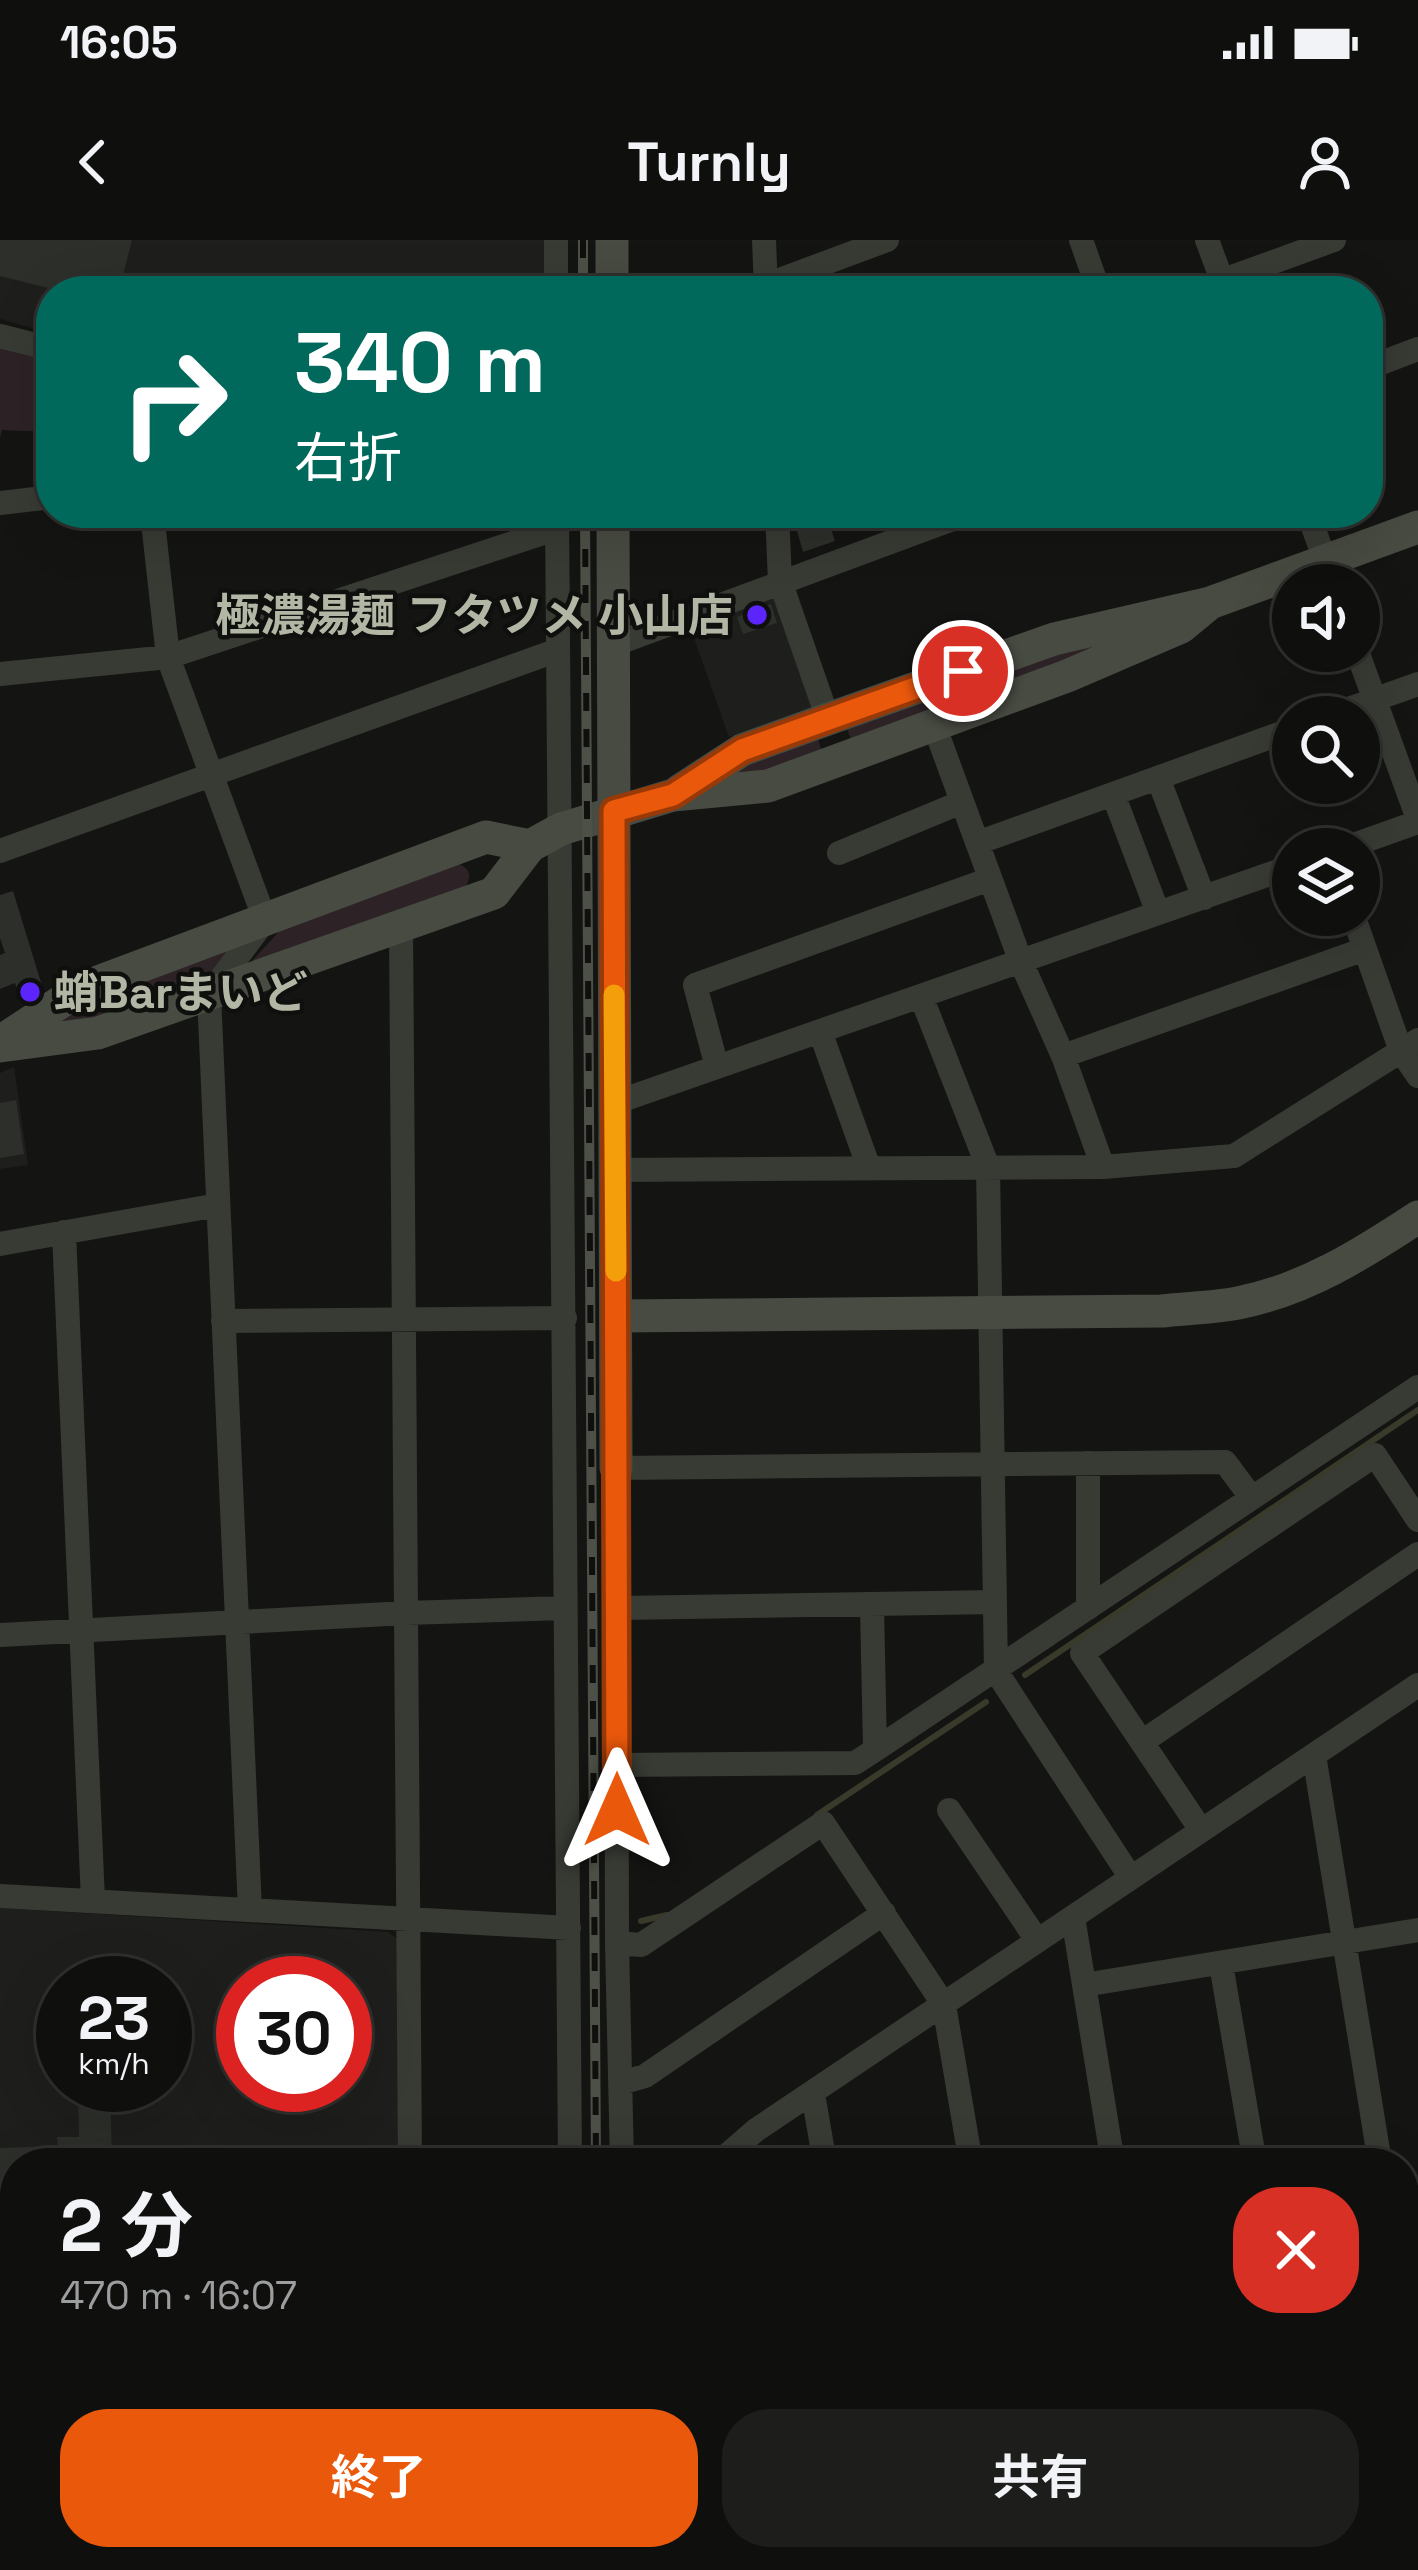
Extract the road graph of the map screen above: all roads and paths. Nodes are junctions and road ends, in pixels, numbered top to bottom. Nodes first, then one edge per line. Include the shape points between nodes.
1 (556, 240) edge
2 (612, 240) edge
3 (764, 240) edge
4 (887, 240) edge
5 (1081, 240) edge
6 (1208, 240) edge
7 (1334, 240) edge
8 (556, 276) edge
9 (612, 276) edge
10 (766, 276) edge
11 (796, 276) edge
12 (1094, 276) edge
13 (1221, 276) edge
14 (1248, 276) edge
15 (0, 335) edge
16 (36, 345) edge
17 (1418, 349) edge
18 (1383, 362) edge
19 (36, 498) edge
20 (0, 502) edge
21 (1418, 527) edge
22 (154, 528) edge
23 (535, 528) edge
24 (558, 528) edge
25 (613, 528) edge
26 (778, 528) edge
27 (927, 528) edge
28 (1313, 528) edge
29 (1326, 564) edge
30 (1346, 564) edge
31 (780, 581) junction
32 (1272, 587) edge
33 (1210, 603) junction
34 (613, 645) junction
35 (558, 650) junction
36 (168, 657) junction
37 (0, 674) edge
38 (1418, 684) edge
39 (1380, 698) edge
40 (1380, 716) edge
41 (828, 719) junction
42 (934, 725) junction
43 (1272, 737) edge
44 (211, 775) junction
45 (1158, 778) junction
46 (1113, 794) junction
47 (673, 795) junction
48 (962, 802) junction
49 (614, 811) junction
50 (1418, 821) edge
51 (561, 829) junction
52 (1380, 835) edge
53 (977, 843) junction
54 (530, 846) junction
55 (0, 851) edge
56 (839, 853) dead end
57 (1272, 874) edge
58 (990, 879) junction
59 (1204, 898) junction
60 (1159, 914) junction
61 (266, 920) junction
62 (401, 926) junction
63 (1360, 936) edge
64 (1365, 950) junction
65 (1021, 962) junction
66 (209, 995) junction
67 (921, 997) junction
68 (820, 1031) junction
69 (0, 1044) edge
70 (1410, 1046) edge
71 (1063, 1056) junction
72 (717, 1067) junction
73 (1418, 1076) edge
74 (614, 1103) junction
75 (988, 1167) junction
76 (1103, 1167) junction
77 (869, 1168) junction
78 (615, 1170) junction
79 (218, 1205) junction
80 (1418, 1216) edge
81 (64, 1232) junction
82 (0, 1244) edge
83 (990, 1312) junction
84 (616, 1316) junction
85 (565, 1318) junction
86 (404, 1319) junction
87 (224, 1321) junction
88 (1418, 1388) edge
89 (1088, 1463) junction
90 (992, 1464) junction
91 (616, 1468) junction
92 (1250, 1497) junction
93 (1418, 1520) edge
94 (1418, 1554) edge
95 (995, 1602) junction
96 (872, 1606) junction
97 (565, 1608) junction
98 (617, 1608) junction
99 (1088, 1608) junction
100 (406, 1613) junction
101 (238, 1622) junction
102 (80, 1630) junction
103 (0, 1634) edge
104 (996, 1671) junction
105 (1418, 1685) edge
106 (1142, 1742) junction
107 (875, 1750) junction
108 (1315, 1755) junction
109 (616, 1765) junction
110 (949, 1810) dead end
111 (1201, 1830) junction
112 (1131, 1877) junction
113 (0, 1896) edge
114 (93, 1900) junction
115 (250, 1910) junction
116 (884, 1913) junction
117 (1073, 1917) junction
118 (409, 1919) junction
119 (569, 1928) junction
120 (1418, 1930) edge
121 (1037, 1940) junction
122 (617, 1943) junction
123 (1345, 1943) junction
124 (1221, 1964) junction
125 (1084, 1985) junction
126 (944, 2005) junction
127 (620, 2083) junction
128 (813, 2094) junction
129 (410, 2148) edge
130 (570, 2148) edge
131 (622, 2148) edge
132 (736, 2148) edge
133 (822, 2148) edge
134 (968, 2148) edge
135 (1111, 2148) edge
136 (1252, 2148) edge
137 (1378, 2148) edge

1 - 8 street
2 - 9 street
3 - 10 street
4 - 11 street
5 - 12 street
6 - 13 street
7 - 14 street
15 - 16 street
17 - 18 street
19 - 20 street
21 - 30 street
22 - 36 street
23 - 36 street
24 - 35 street
25 - 34 street
26 - 31 street
27 - 31 street
28 - 29 street
31 - 34 street
31 - 41 street
32 - 33 street
33 - 41 street via 1054,639
33 - 42 street via 1181,627
34 - 49 street
35 - 44 street
35 - 51 street
36 - 37 street
36 - 44 street
38 - 39 street
40 - 50 street
41 - 47 street via 742,750
42 - 47 street via 769,786
42 - 48 street
43 - 45 street
44 - 55 street
44 - 61 street
45 - 46 street
45 - 59 street
46 - 53 street
46 - 60 street
47 - 49 street
48 - 53 street
48 - 56 street
49 - 51 street
49 - 74 street
50 - 52 street
51 - 54 street
51 - 85 street
53 - 58 street
54 - 61 street via 486,837
54 - 62 street via 494,893
57 - 59 street
58 - 65 street
58 - 72 street via 695,985
59 - 60 street
60 - 65 street
61 - 66 street
61 - 69 street via 82,988
62 - 66 street
62 - 86 street
63 - 64 street
64 - 70 street
64 - 71 street
65 - 67 street
65 - 71 street
66 - 69 street via 98,1033
66 - 79 street
67 - 68 street
67 - 75 street
68 - 72 street
68 - 77 street
70 - 73 street
70 - 76 street via 1234,1156
71 - 76 street
72 - 74 street
74 - 78 street
75 - 76 street
75 - 77 street
75 - 83 street
77 - 78 street
78 - 84 street
79 - 81 street
79 - 87 street
80 - 83 street via 1314,1279 1240,1303
81 - 82 street
81 - 102 street
83 - 84 street
83 - 90 street
84 - 91 street
85 - 86 street
85 - 97 street
86 - 87 street
86 - 100 street
87 - 101 street
88 - 92 street
89 - 90 street
89 - 92 street via 1225,1462
89 - 99 street
90 - 91 street
90 - 95 street
91 - 98 street
92 - 99 street
93 - 106 street via 1375,1455 1082,1653
94 - 106 street
95 - 96 street
95 - 104 street
96 - 98 street
96 - 107 street
97 - 100 street
97 - 119 street
98 - 109 street
99 - 104 street
100 - 101 street
100 - 118 street
101 - 102 street
101 - 115 street
102 - 103 street
102 - 114 street
104 - 107 street
104 - 112 street
105 - 108 street
106 - 111 street
107 - 109 street via 855,1763
108 - 111 street
108 - 123 street
109 - 122 street
110 - 121 street
111 - 112 street
112 - 117 street
113 - 114 street
114 - 115 street
115 - 118 street
116 - 122 street via 824,1823 641,1945
116 - 126 street
116 - 127 street via 645,2075
117 - 121 street
117 - 125 street
118 - 119 street
118 - 129 street
119 - 130 street
120 - 123 street
121 - 126 street
122 - 127 street
123 - 124 street
123 - 137 street
124 - 125 street
124 - 136 street
125 - 135 street
126 - 128 street
126 - 134 street
127 - 131 street
128 - 132 street
128 - 133 street

